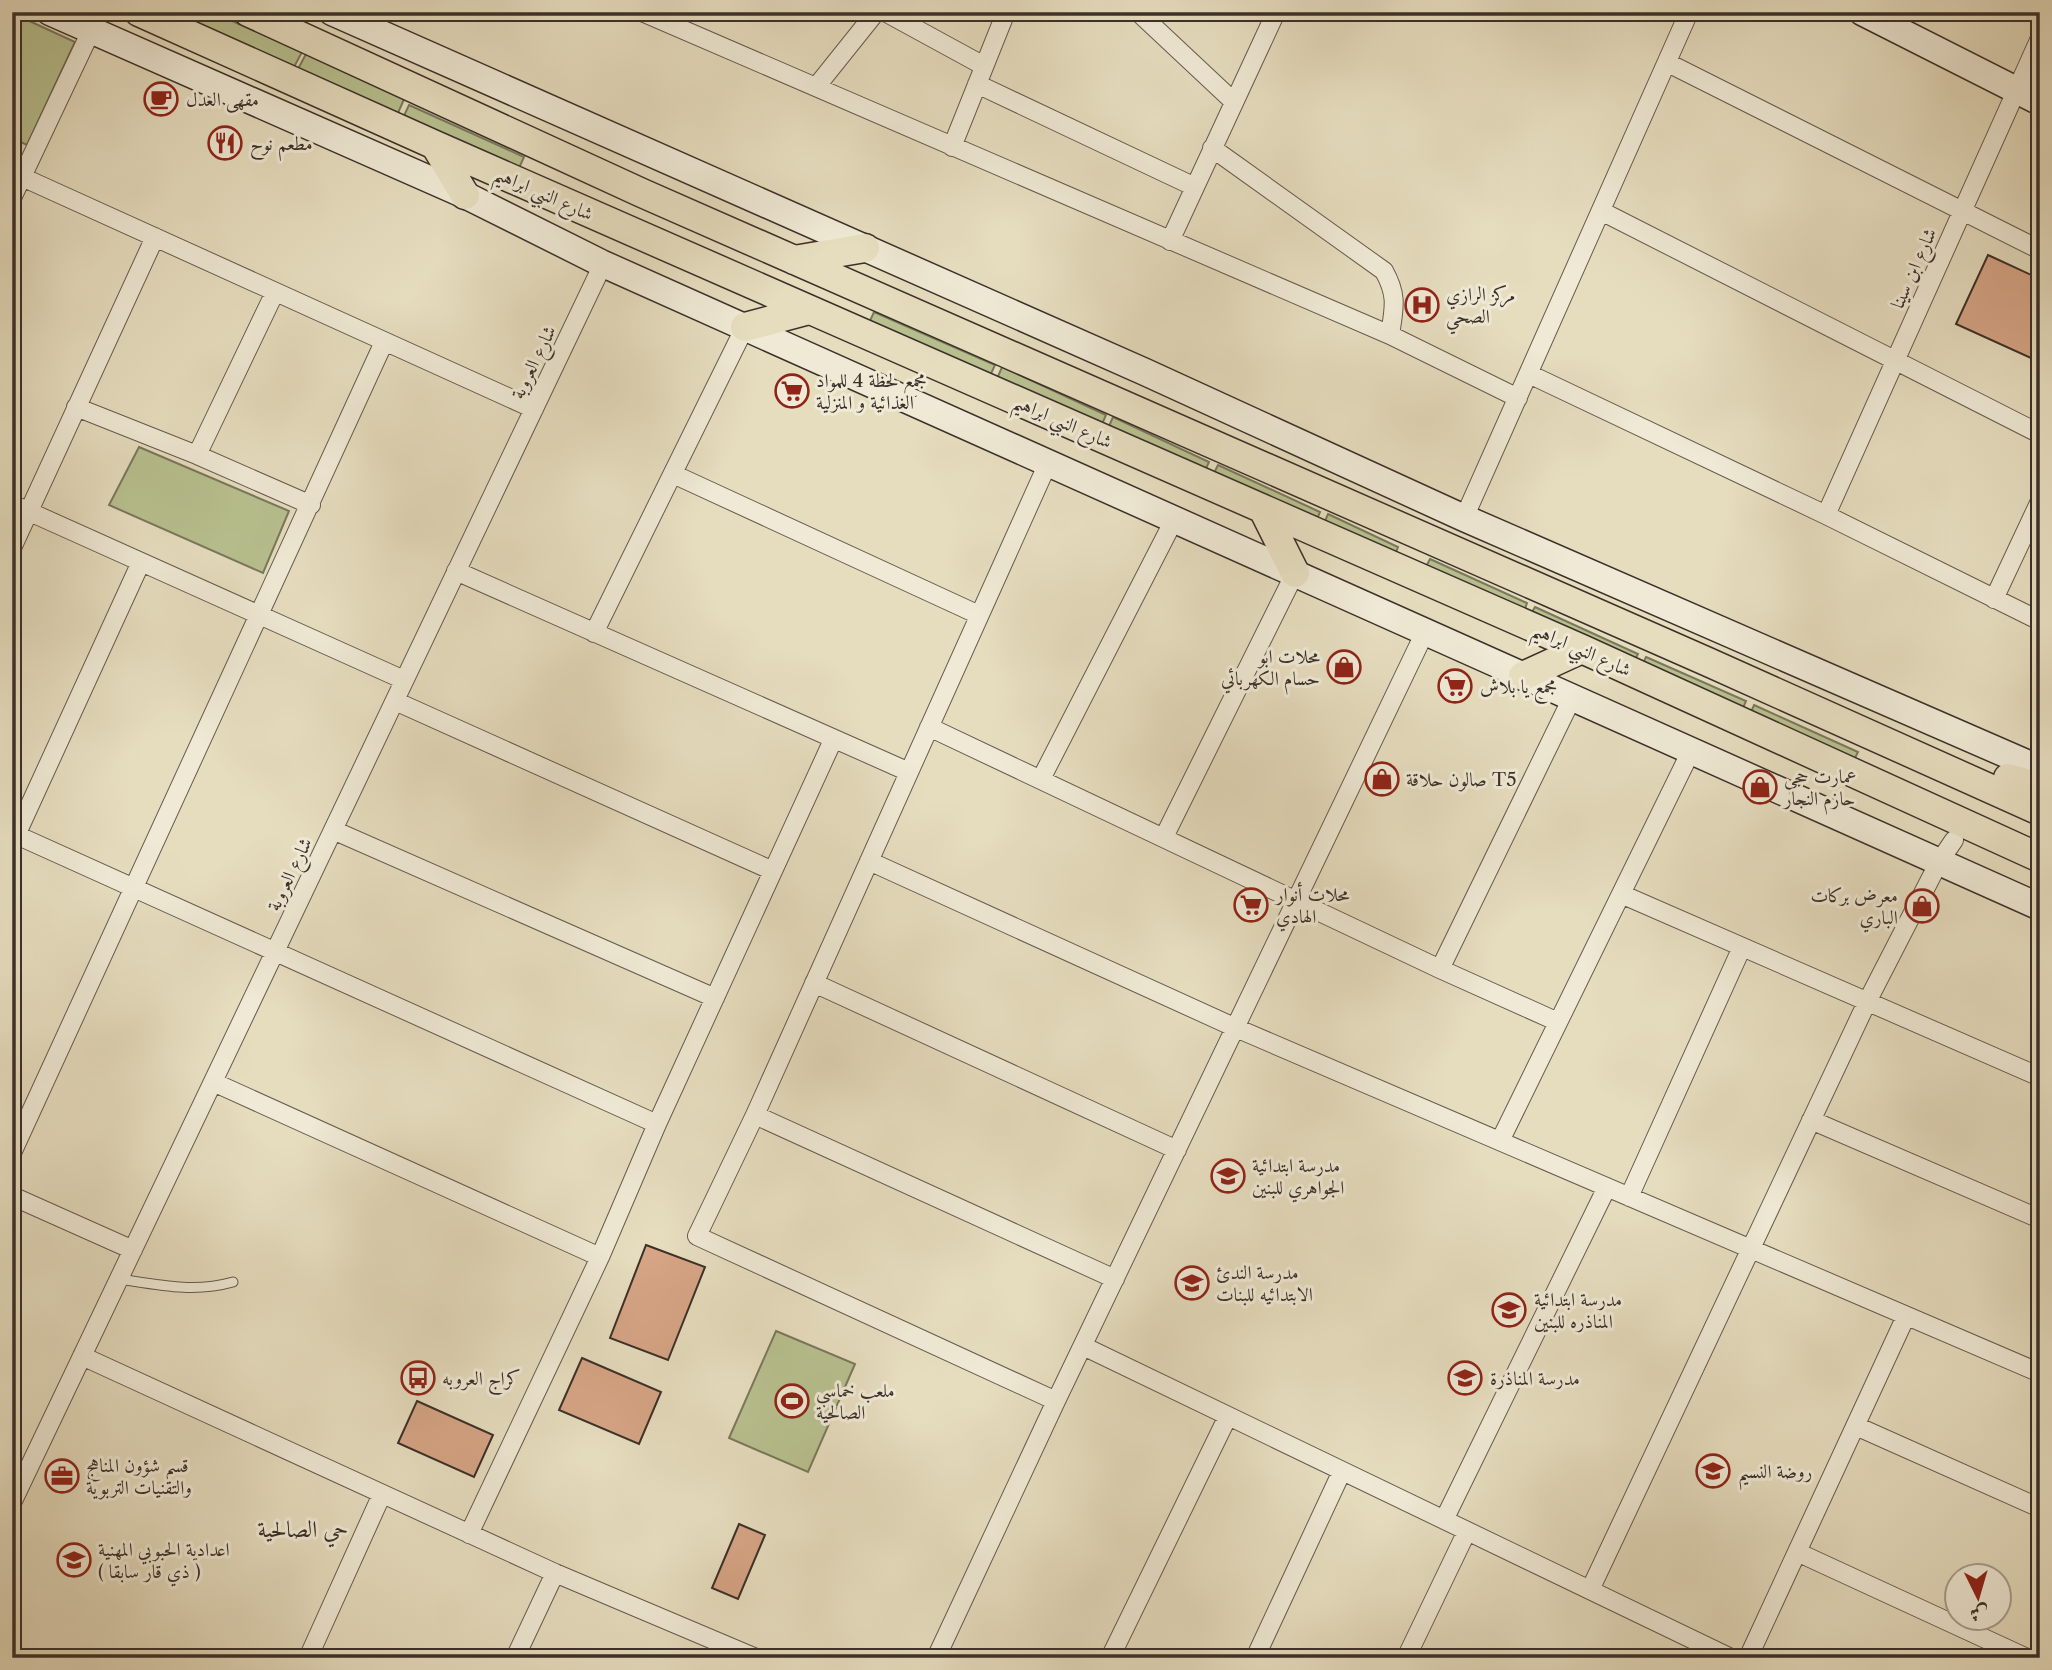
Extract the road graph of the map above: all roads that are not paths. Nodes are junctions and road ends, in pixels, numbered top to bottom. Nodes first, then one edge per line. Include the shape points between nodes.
1 (50, 12) edge
2 (139, 12) edge
3 (248, 12) edge
4 (332, 12) edge
5 (642, 12) edge
6 (876, 12) edge
7 (885, 12) edge
8 (1006, 12) edge
9 (1138, 12) edge
10 (1276, 12) edge
11 (1689, 12) edge
12 (1862, 12) edge
13 (91, 30) junction
14 (2040, 38) edge
15 (1668, 63) junction
16 (984, 66) junction
17 (977, 84) junction
18 (816, 88) junction
19 (2015, 89) junction
20 (1234, 102) junction
21 (2040, 102) edge
22 (435, 145) junction
23 (952, 147) junction
24 (1212, 148) junction
25 (22, 177) junction
26 (1195, 187) junction
27 (465, 195) junction
28 (12, 198) edge
29 (1601, 211) junction
30 (1962, 211) junction
31 (688, 213) junction
32 (731, 232) junction
33 (155, 237) junction
34 (1170, 242) junction
35 (865, 248) junction
36 (672, 250) junction
37 (2040, 250) edge
38 (794, 260) junction
39 (603, 264) junction
40 (711, 266) junction
41 (275, 292) junction
42 (809, 310) junction
43 (745, 327) junction
44 (1390, 335) junction
45 (384, 342) junction
46 (1895, 360) junction
47 (1529, 374) junction
48 (1518, 398) junction
49 (76, 407) junction
50 (534, 409) junction
51 (2040, 434) edge
52 (197, 455) junction
53 (1048, 463) junction
54 (673, 474) junction
55 (2040, 502) edge
56 (12, 504) edge
57 (311, 505) junction
58 (1263, 509) junction
59 (29, 511) junction
60 (1826, 515) junction
61 (1464, 518) junction
62 (1174, 520) junction
63 (12, 548) edge
64 (141, 562) junction
65 (456, 571) junction
66 (1294, 573) junction
67 (1994, 599) junction
68 (259, 615) junction
69 (979, 615) junction
70 (2040, 621) edge
71 (1425, 632) junction
72 (594, 633) junction
73 (1582, 649) junction
74 (1523, 676) junction
75 (404, 680) junction
76 (1572, 698) junction
77 (1693, 699) junction
78 (394, 701) junction
79 (929, 727) junction
80 (833, 740) junction
81 (1691, 751) junction
82 (2040, 769) edge
83 (909, 772) junction
84 (1041, 779) junction
85 (2003, 785) junction
86 (2040, 789) edge
87 (2040, 811) edge
88 (333, 830) junction
89 (14, 837) edge
90 (1164, 837) junction
91 (1946, 851) junction
92 (2040, 858) edge
93 (869, 861) junction
94 (773, 871) junction
95 (2040, 877) edge
96 (134, 888) junction
97 (1621, 894) junction
98 (1298, 900) junction
99 (2040, 907) edge
100 (1742, 947) junction
101 (275, 952) junction
102 (1440, 969) junction
103 (814, 983) junction
104 (715, 998) junction
105 (1867, 1002) junction
106 (1558, 1022) junction
107 (1236, 1028) junction
108 (2040, 1077) edge
109 (213, 1082) junction
110 (755, 1115) junction
111 (1811, 1120) junction
112 (657, 1124) junction
113 (1500, 1141) junction
114 (1177, 1150) junction
115 (12, 1153) edge
116 (1607, 1187) junction
117 (12, 1196) edge
118 (1629, 1197) junction
119 (2040, 1219) edge
120 (1749, 1248) junction
121 (133, 1250) junction
122 (600, 1257) junction
123 (119, 1279) junction
124 (1115, 1279) junction
125 (233, 1282) dead end
126 (1906, 1316) junction
127 (1083, 1346) junction
128 (82, 1356) junction
129 (2040, 1373) edge
130 (1056, 1401) junction
131 (1228, 1416) junction
132 (1856, 1426) junction
133 (1342, 1471) junction
134 (382, 1494) junction
135 (13, 1497) edge
136 (2040, 1508) edge
137 (1444, 1520) junction
138 (1467, 1531) junction
139 (469, 1534) junction
140 (1797, 1552) junction
141 (555, 1573) junction
142 (1590, 1590) junction
143 (1409, 1657) edge
144 (308, 1658) edge
145 (515, 1658) edge
146 (756, 1658) edge
147 (936, 1658) edge
148 (1110, 1658) edge
149 (1255, 1658) edge
150 (1731, 1658) edge
151 (1748, 1658) edge
152 (2027, 1658) edge

1 - 13 street
2 - 22 main road, شارع النبي ابراهيم
3 - 31 main road, شارع النبي ابراهيم
4 - 35 street
5 - 18 street
6 - 18 street
7 - 16 street
8 - 16 street
9 - 20 street
10 - 20 street
11 - 15 street
12 - 19 street
13 - 25 street
13 - 27 street
14 - 19 street, شارع ابن سينا
15 - 29 street
15 - 30 street
16 - 17 street
17 - 23 street
17 - 26 street
18 - 23 street
19 - 21 street
19 - 30 street, شارع ابن سينا
20 - 24 street
22 - 27 main road
22 - 36 main road, شارع النبي ابراهيم
23 - 34 street
24 - 26 street
24 - 44 street via 1384,271 1395,300
25 - 28 street
25 - 33 street
26 - 34 street
27 - 39 street
29 - 46 street
29 - 47 street
30 - 37 street
30 - 46 street, شارع ابن سينا
31 - 32 main road, شارع النبي ابراهيم
31 - 36 main road
32 - 38 main road, شارع النبي ابراهيم
32 - 40 main road
33 - 41 street
33 - 49 street
34 - 44 street
35 - 38 main road
35 - 61 street
36 - 40 main road, شارع النبي ابراهيم
38 - 85 main road, شارع النبي ابراهيم via 1708,662
39 - 43 street
39 - 50 street, شارع العروبة
40 - 42 main road, شارع النبي ابراهيم
41 - 45 street
41 - 52 street
42 - 43 main road
42 - 58 main road, شارع النبي ابراهيم
43 - 53 street
43 - 54 street
44 - 48 street
45 - 50 street
45 - 57 street
46 - 51 street
46 - 60 street, شارع ابن سينا
47 - 48 street
47 - 60 street
48 - 61 street
49 - 52 street
49 - 59 street
50 - 65 street, شارع العروبة
52 - 57 street
53 - 62 street
53 - 69 street
54 - 69 street
54 - 72 street
55 - 67 street
56 - 59 street
57 - 68 street
58 - 66 main road
58 - 73 main road, شارع النبي ابراهيم
59 - 63 street
59 - 64 street
60 - 67 street
61 - 82 street
62 - 66 street
62 - 84 street
64 - 68 street
64 - 89 street
65 - 72 street
65 - 75 street, شارع العروبة
66 - 71 street
66 - 90 street
67 - 70 street
68 - 75 street
68 - 96 street
69 - 79 street
71 - 74 street
71 - 98 street
72 - 80 street
73 - 74 main road
73 - 77 main road, شارع النبي ابراهيم
74 - 76 street
75 - 78 street, شارع العروبة
76 - 81 street
76 - 102 street
77 - 91 main road via 1878,801
77 - 92 main road, شارع النبي ابراهيم
78 - 88 street, شارع العروبة
78 - 94 street
79 - 83 street
79 - 84 street
80 - 83 street
80 - 94 street
81 - 91 street
81 - 97 street
83 - 93 street
84 - 90 street
85 - 86 main road
85 - 87 main road
88 - 101 street, شارع العروبة
88 - 104 street
89 - 96 street
90 - 98 street
91 - 95 main road
91 - 99 street
91 - 105 street
93 - 103 street
93 - 107 street
94 - 104 street
96 - 101 street
96 - 115 street
97 - 100 street
97 - 106 street
98 - 102 street
98 - 107 street
100 - 105 street
100 - 118 street
101 - 109 street, شارع العروبة
101 - 112 street
102 - 106 street
103 - 110 street
103 - 114 street
104 - 112 street
105 - 108 street
105 - 111 street
106 - 113 street
107 - 113 street
107 - 114 street
109 - 121 street, شارع العروبة
109 - 122 street
110 - 124 street
110 - 130 street via 697,1236
111 - 119 street
111 - 120 street
112 - 122 street
113 - 116 street
114 - 124 street
116 - 118 street
116 - 137 street
117 - 121 street
118 - 120 street
120 - 126 street
120 - 142 street
121 - 123 street, شارع العروبة
122 - 139 street
123 - 125 lane via 210,1289
123 - 128 street, شارع العروبة
124 - 127 street
126 - 129 street
126 - 132 street
127 - 130 street
127 - 131 street
128 - 134 street
128 - 135 street, شارع العروبة
130 - 147 street
131 - 133 street
131 - 148 street
132 - 136 street
132 - 140 street
133 - 137 street
133 - 149 street
134 - 139 street
134 - 144 street
137 - 138 street
138 - 142 street
138 - 143 street
139 - 141 street
140 - 151 street
140 - 152 street
141 - 145 street
141 - 146 street
142 - 150 street

